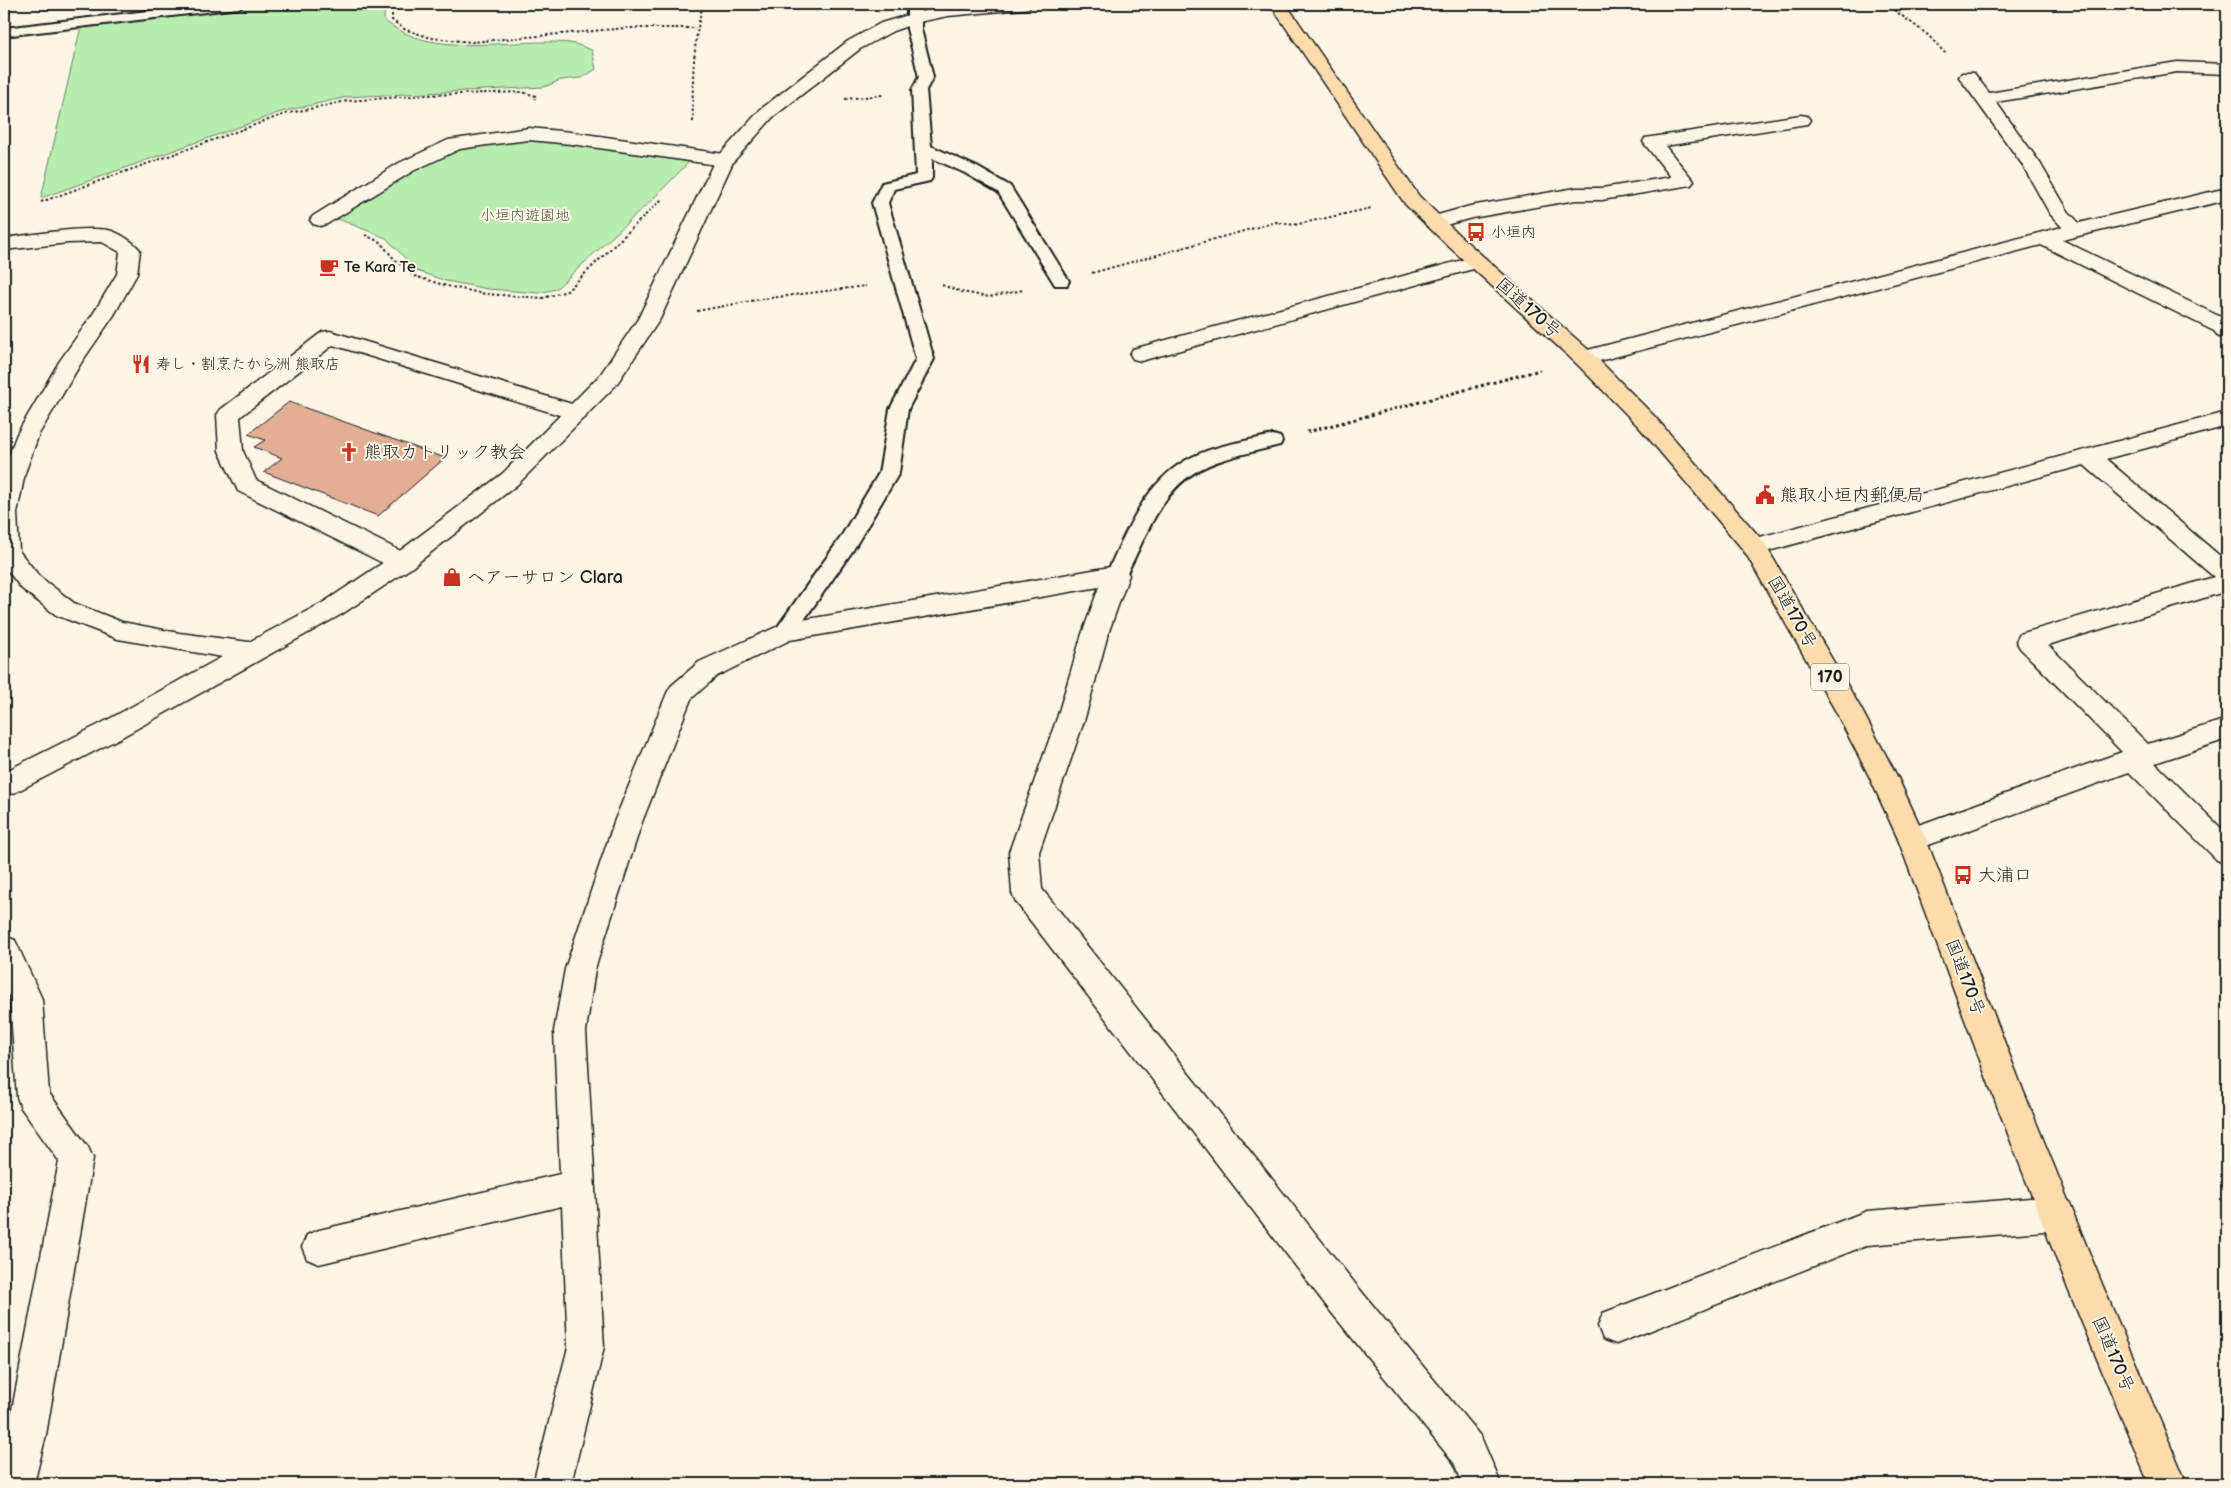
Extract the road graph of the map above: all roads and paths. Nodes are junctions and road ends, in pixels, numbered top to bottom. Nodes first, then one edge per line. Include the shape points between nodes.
1 (239, 4) edge
2 (392, 4) edge
3 (703, 4) edge
4 (1024, 4) edge
5 (1278, 4) edge
6 (1886, 4) edge
7 (914, 11) edge
8 (696, 28) junction
9 (4, 32) edge
10 (2227, 68) edge
11 (1968, 77) joint
12 (1983, 99) junction
13 (1801, 120) dead end
14 (529, 134) junction
15 (923, 148) junction
16 (699, 157) junction
17 (724, 160) junction
18 (2227, 194) edge
19 (39, 203) dead end
20 (320, 220) joint
21 (1434, 222) junction
22 (2075, 230) junction
23 (2045, 239) junction
24 (4, 244) edge
25 (1477, 262) junction
26 (1061, 281) dead end
27 (2225, 328) edge
28 (1141, 354) dead end
29 (1584, 358) junction
30 (577, 412) junction
31 (2227, 419) edge
32 (1273, 442) joint
33 (2088, 456) junction
34 (1754, 547) junction
35 (402, 562) junction
36 (1116, 575) junction
37 (2227, 575) edge
38 (2227, 582) edge
39 (785, 632) junction
40 (251, 652) junction
41 (2227, 729) edge
42 (2139, 758) junction
43 (4, 785) edge
44 (1912, 839) junction
45 (2227, 852) edge
46 (4, 948) edge
47 (15, 1003) edge
48 (579, 1186) junction
49 (2057, 1214) junction
50 (319, 1247) dead end
51 (1616, 1326) dead end
52 (15, 1484) edge
53 (552, 1484) edge
54 (1482, 1484) edge
55 (2168, 1484) edge

1 - 9 lane
2 - 8 path via 392,20 404,29 431,38 464,41 626,28
3 - 8 path
4 - 7 street via 948,12
5 - 21 highway, 国道170号 / 170 via 1412,200
6 - 11 path via 1928,35
7 - 15 lane via 914,29 926,77 919,90
7 - 17 street via 854,45 767,114
8 - 16 path via 692,56 692,104
10 - 12 street via 2177,67
11 - 12 street
12 - 22 street via 2031,163 2060,214
13 - 21 street via 1652,142 1684,181 1602,194 1576,194 1470,212
14 - 16 street
14 - 19 path via 536,96 522,92 347,101 286,114
14 - 20 street via 455,144 406,167
15 - 26 lane via 1004,189
15 - 39 lane via 924,178 888,186 880,203 925,359 899,409 889,473 846,545
16 - 17 street
16 - 20 path via 673,189 567,291 543,298 486,294 414,276 380,242
17 - 30 street via 650,319 608,380
18 - 22 street
21 - 25 highway, 国道170号 / 170
22 - 23 street
23 - 27 street
23 - 29 street
24 - 40 street via 106,236 130,250 127,274 28,434 13,473 5,513 7,554 31,583 65,609 118,630
25 - 28 street
25 - 29 highway, 国道170号 / 170
29 - 32 path
29 - 34 highway, 国道170号 / 170 via 1647,422
30 - 35 street via 510,479
30 - 35 street via 330,337 228,415 231,451 246,485
31 - 33 street
32 - 36 lane via 1198,461 1165,484 1144,516
33 - 34 street
33 - 37 street
34 - 44 highway, 国道170号 / 170 via 1847,707
35 - 40 street via 333,608
36 - 39 street
36 - 54 street via 1024,852 1028,893 1344,1299 1468,1450
38 - 42 street via 2029,641
39 - 48 street via 708,669 680,693 628,822 580,969 570,1031
40 - 43 street via 110,731
41 - 42 street
42 - 44 street
42 - 45 street
44 - 49 highway, 国道170号 / 170
46 - 47 street
47 - 52 street via 33,1097 76,1158 27,1435
48 - 50 street
48 - 53 street via 586,1347
49 - 51 street via 1867,1228
49 - 55 highway, 国道170号 / 170

